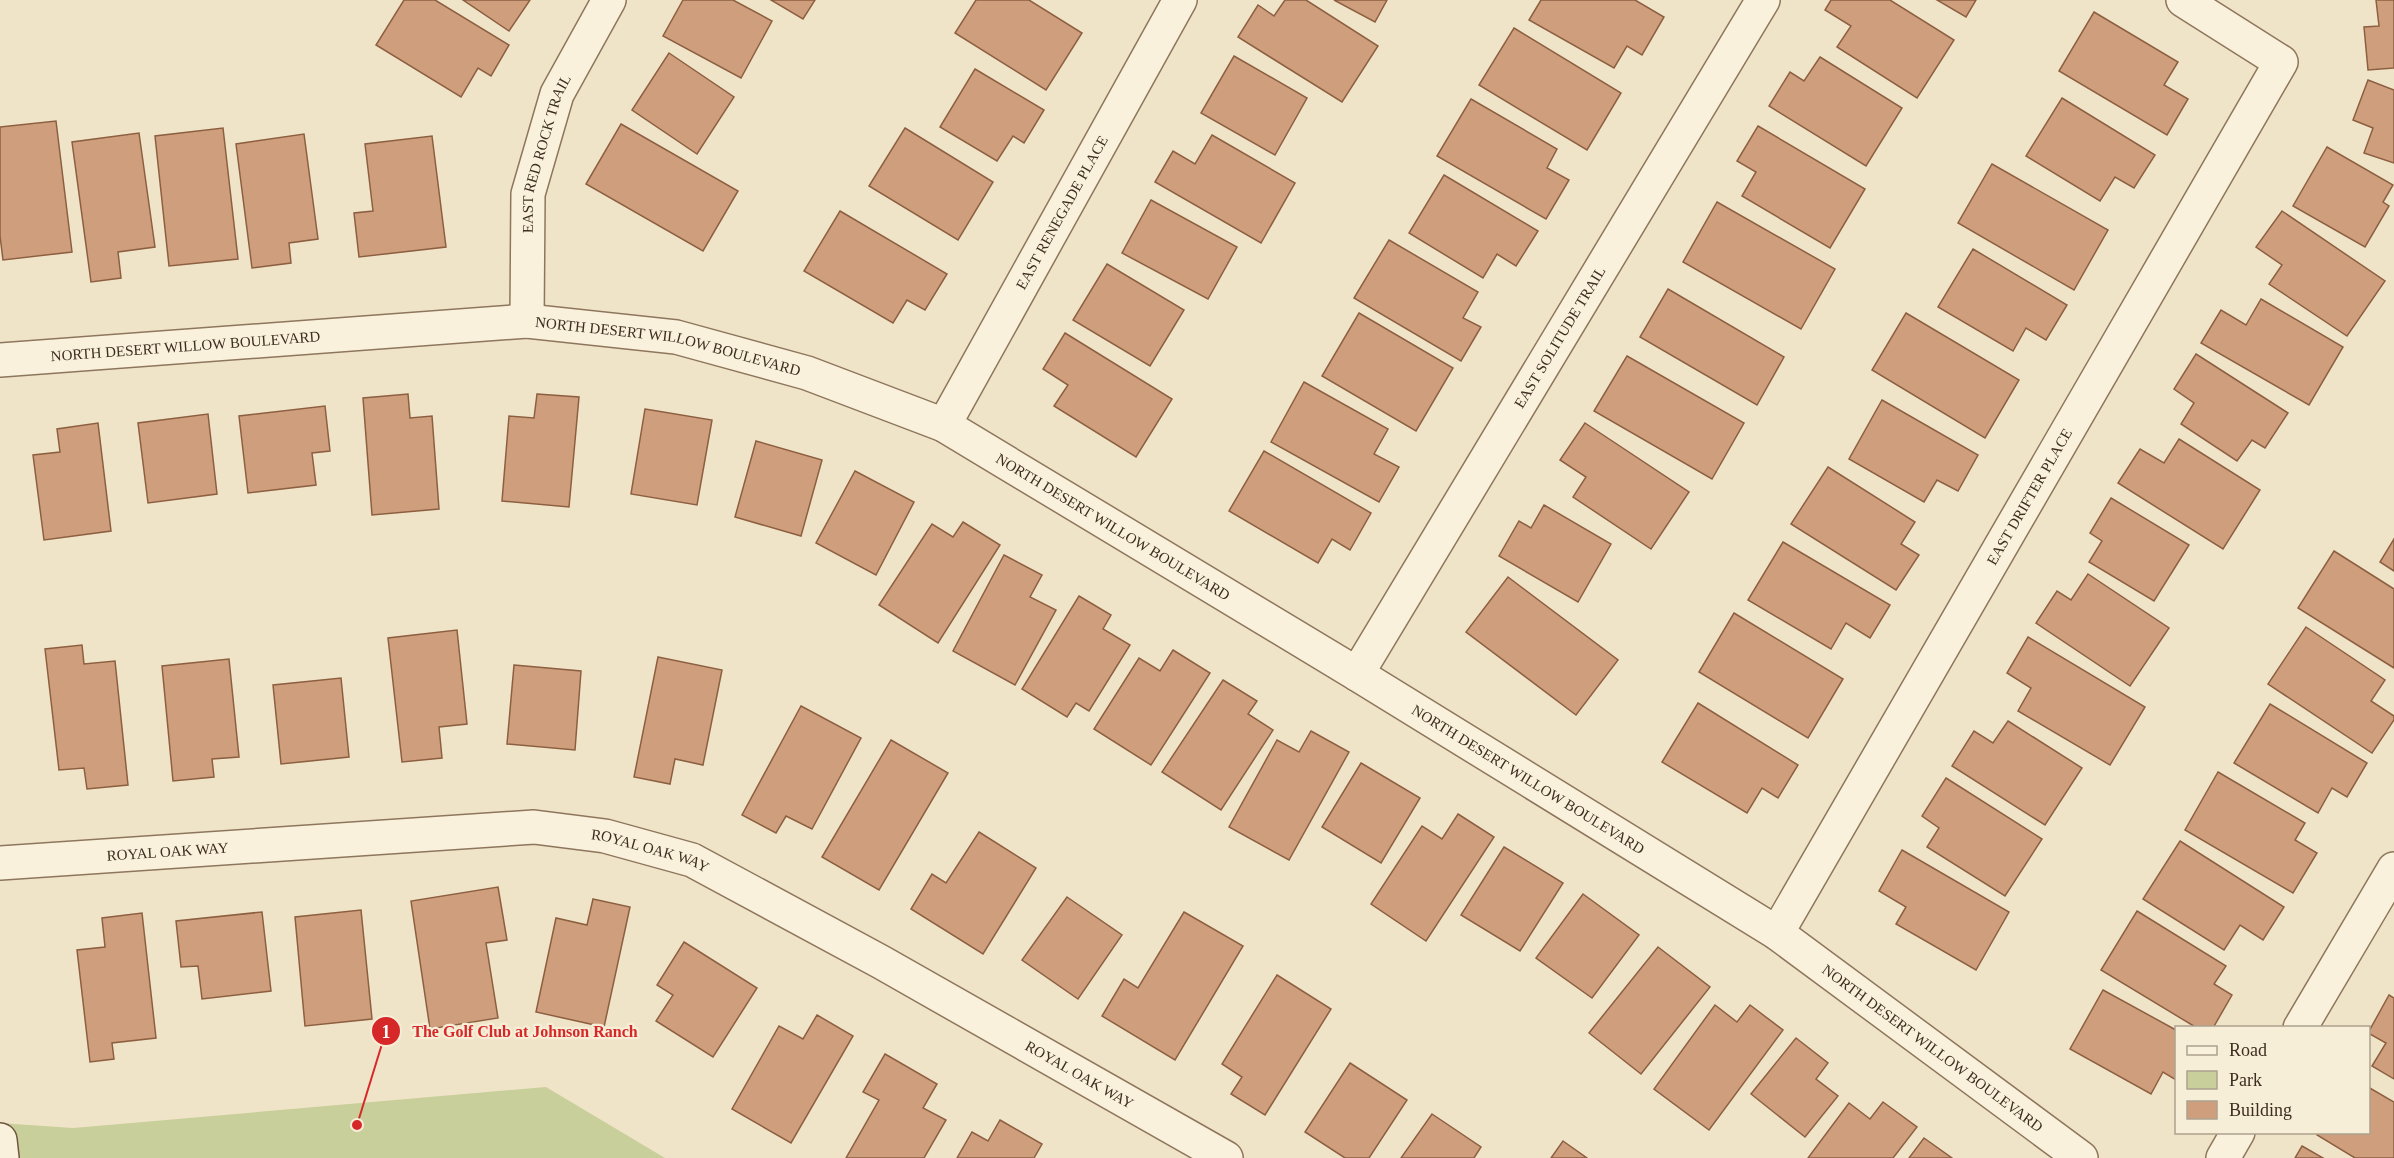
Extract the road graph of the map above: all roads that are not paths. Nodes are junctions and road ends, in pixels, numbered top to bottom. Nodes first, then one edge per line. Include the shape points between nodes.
1 (609, 0) edge
2 (1180, 0) edge
3 (1763, 0) edge
4 (2183, 0) edge
5 (527, 321) junction
6 (0, 360) edge
7 (944, 425) junction
8 (1357, 674) junction
9 (0, 863) edge
10 (2394, 870) edge
11 (1777, 933) junction
12 (2301, 1026) edge
13 (2237, 1134) edge
14 (0, 1140) edge
15 (2, 1158) edge
16 (1226, 1158) edge
17 (2081, 1158) edge
18 (2223, 1158) edge

1 - 5 street, EAST RED ROCK TRAIL via 557,94 528,194
2 - 7 street, EAST RENEGADE PLACE
3 - 8 street, EAST SOLITUDE TRAIL
4 - 11 street, EAST DRIFTER PLACE via 2281,62
5 - 6 street, NORTH DESERT WILLOW BOULEVARD
5 - 7 street, NORTH DESERT WILLOW BOULEVARD via 675,337 807,373
7 - 8 street, NORTH DESERT WILLOW BOULEVARD
8 - 11 street, NORTH DESERT WILLOW BOULEVARD
9 - 16 street, ROYAL OAK WAY via 534,828 605,836 692,860 881,962
10 - 12 street
11 - 17 street, NORTH DESERT WILLOW BOULEVARD
13 - 18 street
14 - 15 street

